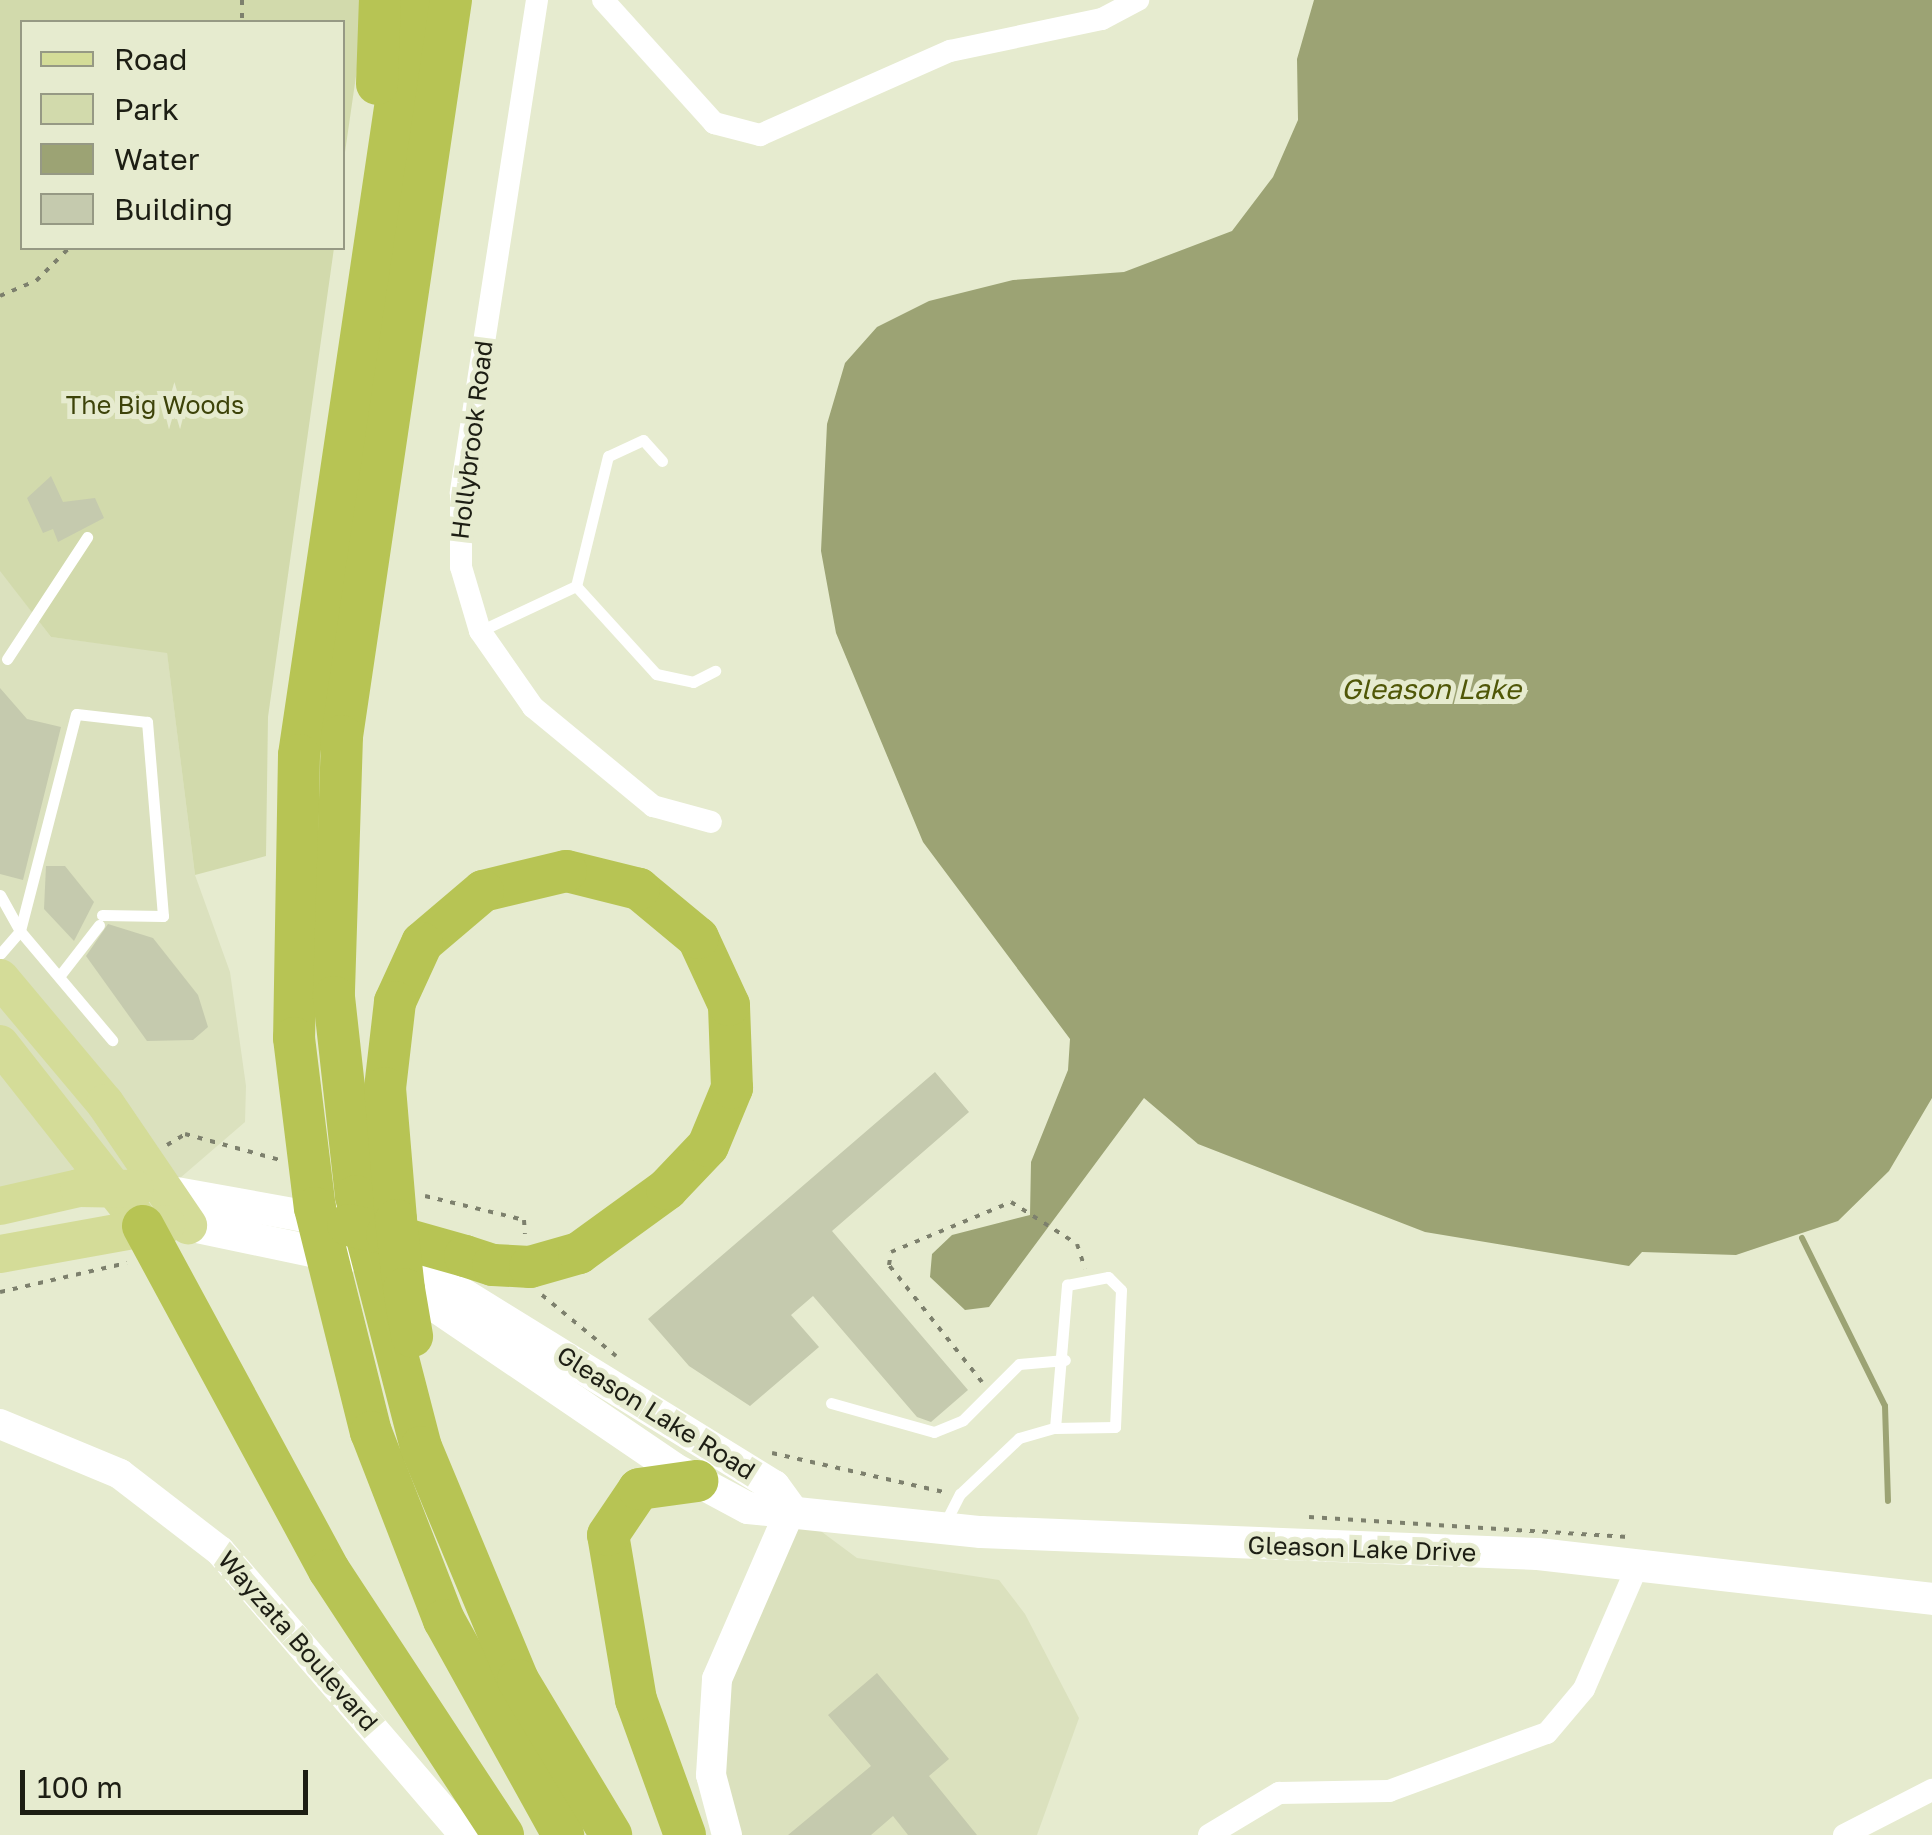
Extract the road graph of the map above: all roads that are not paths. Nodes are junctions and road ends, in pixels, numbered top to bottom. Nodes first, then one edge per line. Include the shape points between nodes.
1 (380, 0) edge
2 (411, 0) edge
3 (451, 0) edge
4 (536, 0) edge
5 (603, 0) edge
6 (1138, 0) edge
7 (382, 215) junction
8 (662, 461) dead end
9 (87, 538) dead end
10 (576, 586) junction
11 (480, 632) junction
12 (2, 658) edge
13 (715, 671) dead end
14 (711, 822) dead end
15 (0, 895) edge
16 (20, 931) junction
17 (0, 954) edge
18 (61, 974) junction
19 (0, 978) edge
20 (112, 1040) dead end
21 (0, 1044) edge
22 (33, 1083) junction
23 (118, 1188) junction
24 (13, 1203) edge
25 (154, 1208) junction
26 (188, 1225) joint
27 (348, 1226) junction
28 (0, 1254) edge
29 (402, 1350) junction
30 (1065, 1360) junction
31 (831, 1403) dead end
32 (0, 1424) edge
33 (1055, 1428) junction
34 (697, 1481) junction
35 (791, 1508) junction
36 (942, 1528) junction
37 (1638, 1565) junction
38 (1932, 1598) edge
39 (1932, 1790) edge
40 (470, 1817) edge
41 (503, 1835) edge
42 (563, 1835) edge
43 (610, 1835) edge
44 (686, 1835) edge
45 (727, 1835) edge
46 (1210, 1835) edge
47 (1844, 1835) edge

1 - 7 highway
2 - 7 highway
3 - 29 highway via 342,736 333,952 346,1120
4 - 11 street, Hollybrook Road via 461,493 461,567
5 - 6 street via 714,124 760,135 950,52 1102,20
7 - 42 highway via 298,755 291,973 301,1110 340,1323 417,1558 470,1675
8 - 10 lane via 644,440 608,456
9 - 12 lane
10 - 11 lane
10 - 13 lane via 656,674 693,682
11 - 14 street, Hollybrook Road via 573,746 653,806
15 - 16 lane
16 - 17 lane
16 - 18 lane
16 - 18 lane via 76,714 147,722 163,916 101,920
18 - 20 lane
19 - 25 main road via 136,1148
21 - 22 main road
22 - 23 main road
22 - 24 main road via 59,1160
23 - 24 main road
23 - 25 main road
25 - 26 main road
25 - 27 main road, Gleason Lake Road
25 - 28 main road
25 - 40 highway via 208,1341 225,1430 290,1552
26 - 34 main road, Gleason Lake Road via 309,1246 394,1278
27 - 29 highway via 513,1268 557,1261 608,1232 688,1170 720,1128 732,1028 712,960 680,917 614,880 541,872 483,891 436,926 403,977 386,1052 387,1130
27 - 35 main road, Gleason Lake Road via 741,1465
29 - 43 highway via 421,1447 518,1680
30 - 31 lane via 1019,1364 934,1432
30 - 33 lane
30 - 33 lane via 1066,1285 1108,1277 1120,1290 1115,1427
32 - 40 street, Wayzata Boulevard via 120,1474 220,1550
33 - 36 lane via 1019,1438 960,1494
34 - 35 main road, Gleason Lake Road via 748,1508
34 - 44 highway via 640,1489 608,1535 636,1700
35 - 36 main road, Gleason Lake Drive
35 - 45 street via 717,1679 711,1776
36 - 37 main road, Gleason Lake Drive
37 - 38 main road, Gleason Lake Drive
37 - 46 street via 1584,1689 1546,1733 1389,1791 1279,1793
39 - 47 street
40 - 41 highway

